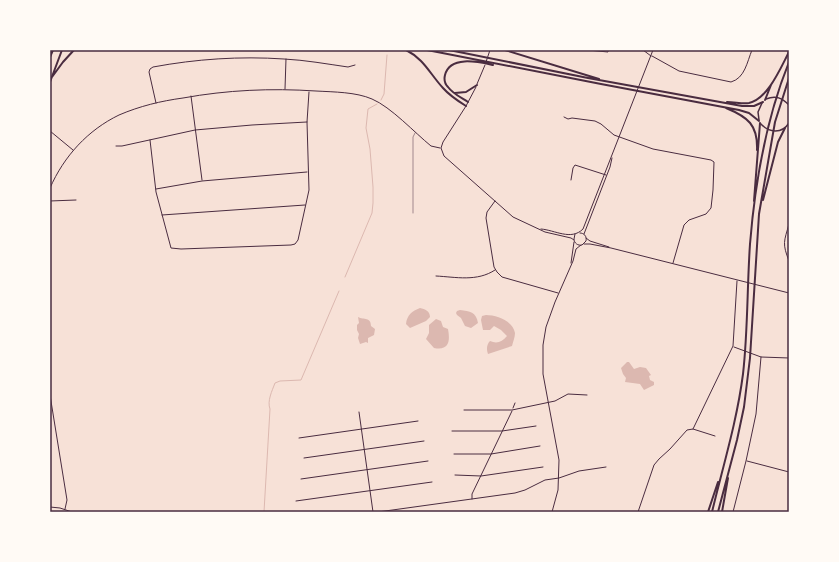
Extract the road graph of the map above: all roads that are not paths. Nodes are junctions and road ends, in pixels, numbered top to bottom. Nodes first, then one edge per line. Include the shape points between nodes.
1 (53, 50) edge
2 (62, 50) edge
3 (74, 50) edge
4 (406, 50) edge
5 (427, 50) edge
6 (449, 50) edge
7 (507, 50) edge
8 (588, 50) edge
9 (608, 50) edge
10 (643, 50) edge
11 (653, 50) edge
12 (752, 50) edge
13 (489, 51) edge
14 (789, 52) edge
15 (651, 56) junction
16 (50, 57) edge
17 (286, 59) junction
18 (789, 62) edge
19 (355, 65) dead end
20 (503, 65) junction
21 (52, 77) junction
22 (789, 78) edge
23 (773, 80) junction
24 (50, 82) edge
25 (612, 82) junction
26 (477, 85) junction
27 (285, 90) junction
28 (309, 90) junction
29 (454, 92) junction
30 (191, 96) junction
31 (764, 101) junction
32 (468, 102) junction
33 (156, 103) junction
34 (724, 103) junction
35 (789, 103) edge
36 (466, 106) junction
37 (721, 106) junction
38 (564, 117) dead end
39 (307, 122) junction
40 (760, 122) junction
41 (787, 125) edge
42 (195, 130) junction
43 (50, 131) edge
44 (415, 132) junction
45 (620, 137) junction
46 (150, 140) junction
47 (116, 146) dead end
48 (441, 148) junction
49 (73, 150) junction
50 (612, 157) junction
51 (757, 161) junction
52 (308, 172) junction
53 (604, 175) junction
54 (607, 176) junction
55 (571, 180) dead end
56 (202, 181) junction
57 (50, 188) edge
58 (155, 189) junction
59 (76, 200) dead end
60 (50, 201) edge
61 (495, 201) junction
62 (305, 204) junction
63 (413, 213) dead end
64 (759, 214) junction
65 (162, 215) junction
66 (752, 220) junction
67 (789, 224) edge
68 (538, 229) junction
69 (579, 232) junction
70 (576, 234) junction
71 (584, 234) junction
72 (785, 236) junction
73 (586, 238) junction
74 (788, 238) edge
75 (574, 241) junction
76 (582, 245) junction
77 (611, 248) junction
78 (789, 261) edge
79 (673, 263) junction
80 (570, 264) junction
81 (495, 270) junction
82 (436, 276) dead end
83 (737, 281) junction
84 (559, 293) junction
85 (789, 293) edge
86 (733, 346) junction
87 (761, 357) junction
88 (789, 358) edge
89 (50, 395) edge
90 (587, 395) dead end
91 (548, 402) junction
92 (515, 403) dead end
93 (464, 410) dead end
94 (512, 410) junction
95 (359, 412) dead end
96 (418, 421) dead end
97 (536, 426) dead end
98 (361, 429) junction
99 (693, 430) junction
100 (452, 431) dead end
101 (502, 431) junction
102 (715, 436) dead end
103 (299, 438) dead end
104 (424, 441) dead end
105 (540, 446) dead end
106 (364, 449) junction
107 (454, 454) dead end
108 (491, 454) junction
109 (304, 458) dead end
110 (428, 461) dead end
111 (746, 461) junction
112 (543, 467) dead end
113 (606, 467) dead end
114 (367, 470) junction
115 (728, 471) junction
116 (789, 472) edge
117 (455, 475) dead end
118 (481, 476) junction
119 (720, 477) junction
120 (559, 478) junction
121 (301, 479) dead end
122 (432, 482) dead end
123 (370, 490) junction
124 (472, 500) junction
125 (296, 501) dead end
126 (50, 507) edge
127 (66, 509) junction
128 (72, 512) edge
129 (373, 512) edge
130 (378, 512) edge
131 (552, 512) edge
132 (638, 512) edge
133 (708, 512) edge
134 (712, 512) edge
135 (718, 512) edge
136 (722, 512) edge
137 (733, 512) edge

1 - 16 highway
2 - 21 highway
3 - 21 highway
4 - 36 highway via 422,61 443,88
5 - 20 highway
6 - 25 highway
7 - 25 highway
8 - 9 street
10 - 15 street
11 - 15 street
12 - 15 street via 742,74 738,79 729,82 683,72
13 - 26 street
14 - 23 highway
15 - 45 street
17 - 19 street via 348,67
17 - 27 street
17 - 33 street via 188,61 153,67 149,72
18 - 66 highway via 767,131
20 - 29 highway via 467,61 454,64 448,68 444,78 446,85
20 - 37 highway
21 - 24 highway
22 - 64 highway via 775,122
23 - 31 highway
23 - 34 highway via 763,95 754,102
25 - 34 highway
26 - 29 highway via 466,92
26 - 32 street
27 - 28 street
27 - 30 street via 239,90
28 - 39 street
28 - 44 street via 371,98 386,107
29 - 32 highway
30 - 33 street
30 - 42 street
31 - 34 highway via 750,106
31 - 35 highway via 770,97 778,97
31 - 40 highway via 758,112
32 - 36 street
33 - 49 street via 114,118
36 - 48 street
37 - 40 highway via 745,111
37 - 51 highway via 742,115 750,123 756,137
38 - 45 street via 568,120 572,118 595,121
39 - 42 street
39 - 52 street
40 - 41 highway via 771,131 777,131
40 - 51 highway
41 - 64 highway via 778,142
42 - 46 street
42 - 56 street
43 - 49 street
44 - 48 street via 431,146
44 - 63 lane
45 - 50 street
45 - 79 street via 652,149 711,160 715,163 711,208 706,214 684,224
46 - 47 street
46 - 58 street
48 - 61 street via 445,157
49 - 57 street
50 - 53 street
50 - 54 street
51 - 66 highway
52 - 56 street
52 - 62 street via 309,190
53 - 54 street
53 - 55 street via 575,165
53 - 69 street via 584,228
54 - 71 street
56 - 58 street
58 - 65 street
59 - 60 street
61 - 68 street via 514,217
61 - 81 street via 486,218
62 - 65 street
62 - 65 street via 297,241 288,246 175,249 171,248
64 - 115 highway via 750,358 739,433
66 - 119 highway via 745,345 738,407
67 - 72 street
68 - 70 street via 567,235
68 - 75 street
69 - 70 street
69 - 71 street
70 - 75 street
71 - 73 street
72 - 74 street
72 - 78 street via 784,246
73 - 76 street
73 - 77 street via 590,242
75 - 76 street
75 - 80 street
76 - 77 street
76 - 80 street via 576,249
77 - 79 street
79 - 83 street
80 - 84 street
81 - 82 street via 476,278
81 - 84 street via 502,277
83 - 85 street
83 - 86 street
84 - 91 street via 546,327 543,346 543,374
86 - 87 street
86 - 99 street
87 - 88 street
87 - 111 street via 756,414
89 - 127 street via 67,500
90 - 91 street via 568,394 556,401
91 - 94 street
91 - 120 street via 558,456
92 - 94 street
93 - 94 street
94 - 101 street
95 - 98 street
96 - 98 street
97 - 101 street
98 - 103 street
98 - 106 street
99 - 102 street
99 - 132 street via 684,431 654,465
100 - 101 street
101 - 108 street
104 - 106 street
105 - 108 street
106 - 109 street
106 - 114 street
107 - 108 street
108 - 118 street
110 - 114 street
111 - 116 street
111 - 137 street
112 - 118 street
113 - 120 street via 579,471
114 - 121 street
114 - 123 street
115 - 135 highway
115 - 136 highway
117 - 118 street
118 - 124 street via 472,494
119 - 133 highway
119 - 134 highway
120 - 124 street via 542,481 520,492
120 - 131 street
122 - 123 street
123 - 125 street
123 - 129 street
124 - 130 street
126 - 127 street
127 - 128 street

